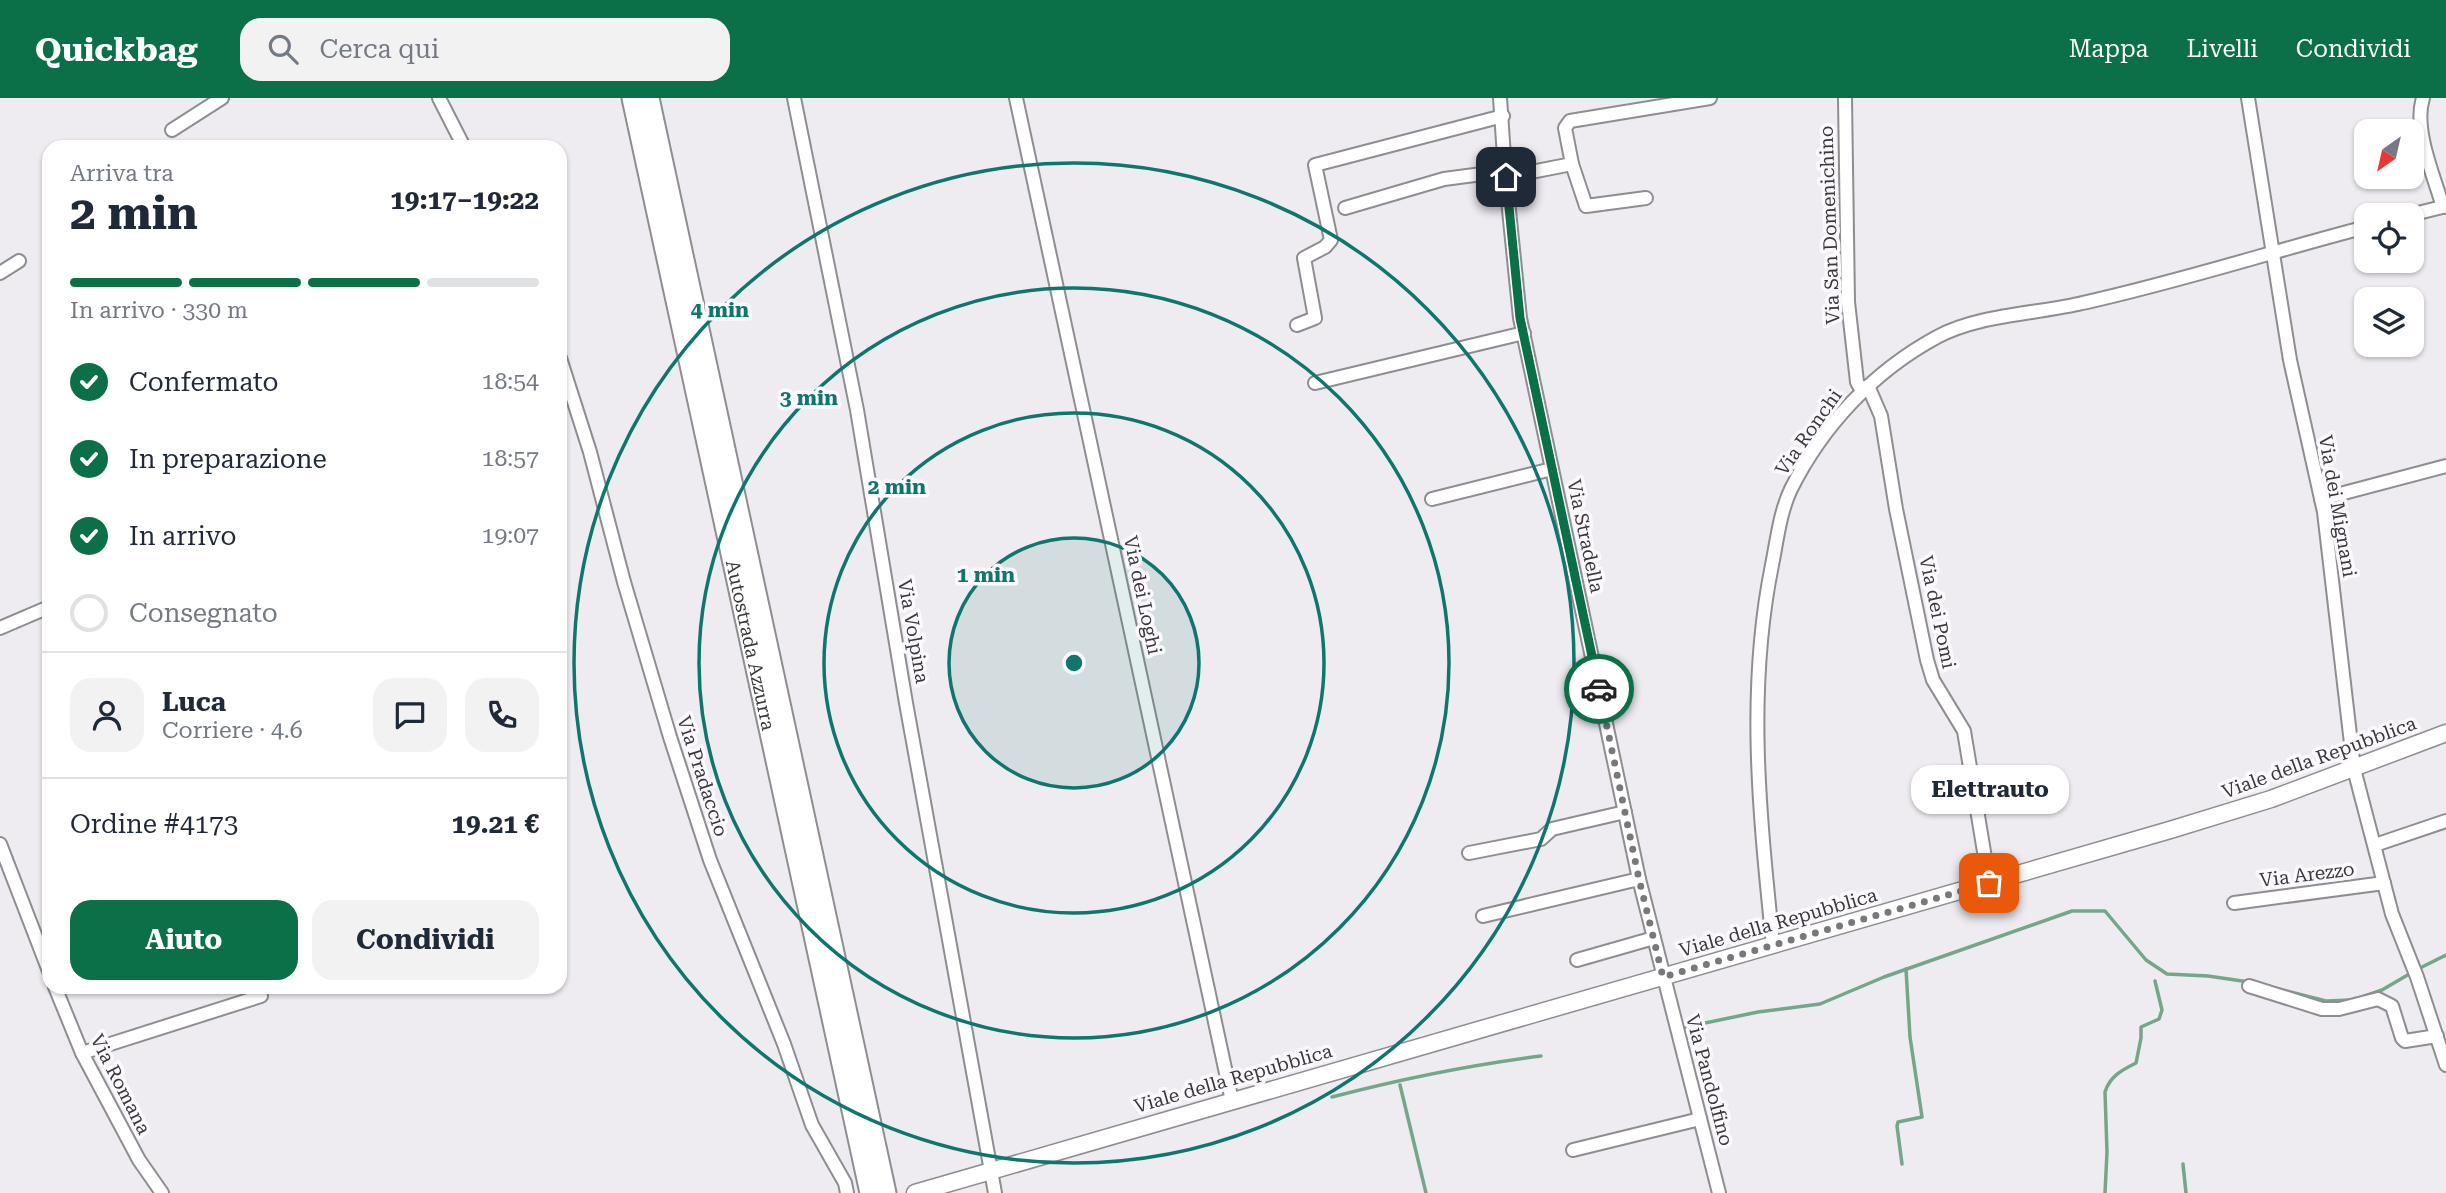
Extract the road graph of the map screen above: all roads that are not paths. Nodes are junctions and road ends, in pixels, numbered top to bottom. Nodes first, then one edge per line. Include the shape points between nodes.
1 (222, 98) edge
2 (439, 98) edge
3 (632, 98) edge
4 (649, 98) edge
5 (794, 98) edge
6 (1016, 98) edge
7 (1500, 98) edge
8 (1710, 98) edge
9 (1845, 98) edge
10 (2248, 98) edge
11 (2423, 98) edge
12 (1503, 116) junction
13 (172, 130) dead end
14 (460, 140) edge
15 (1572, 164) junction
16 (1506, 174) junction
17 (1646, 198) dead end
18 (2444, 206) edge
19 (1345, 208) dead end
20 (2424, 211) edge
21 (2354, 230) edge
22 (2272, 251) junction
23 (19, 261) dead end
24 (0, 273) edge
25 (1297, 325) dead end
26 (1524, 333) junction
27 (567, 380) edge
28 (1314, 383) dead end
29 (1865, 388) junction
30 (2446, 466) edge
31 (1552, 470) junction
32 (1432, 499) dead end
33 (2320, 499) junction
34 (42, 610) edge
35 (0, 628) edge
36 (2446, 733) edge
37 (2354, 769) junction
38 (1625, 812) junction
39 (2446, 821) edge
40 (0, 844) edge
41 (2375, 845) junction
42 (1469, 853) dead end
43 (1639, 881) junction
44 (1989, 883) junction
45 (2384, 883) junction
46 (2234, 903) dead end
47 (1577, 909) dead end
48 (1483, 916) dead end
49 (1654, 938) junction
50 (1773, 945) junction
51 (42, 953) edge
52 (1577, 960) dead end
53 (1663, 977) junction
54 (2249, 986) dead end
55 (58, 994) edge
56 (261, 996) dead end
57 (2437, 1036) junction
58 (82, 1053) junction
59 (2446, 1065) edge
60 (1232, 1101) junction
61 (1700, 1119) junction
62 (1573, 1150) dead end
63 (991, 1171) junction
64 (877, 1190) edge
65 (162, 1193) edge
66 (847, 1193) edge
67 (915, 1193) edge
68 (995, 1193) edge
69 (1719, 1193) edge

1 - 13 street
2 - 14 street
3 - 64 highway, Autostrada Azzurra
4 - 64 highway, Autostrada Azzurra
5 - 63 street, Via Volpina via 857,410
6 - 60 street, Via dei Loghi
7 - 12 street, Via Stradella
8 - 15 street via 1568,122 1565,128
9 - 29 street, Via San Domenichino via 1848,302 1857,382
10 - 22 street, Via dei Mignani
11 - 18 street via 2423,141
12 - 16 street, Via Stradella
12 - 25 street via 1315,165 1331,240 1304,258 1315,318
15 - 16 street
15 - 17 street via 1587,206
16 - 19 street via 1492,171 1444,179
16 - 26 street, Via Stradella
18 - 20 street
21 - 22 street, Via Ronchi
22 - 29 street, Via Ronchi via 2143,289 1965,326 1937,337
22 - 33 street, Via dei Mignani
23 - 24 street
26 - 28 street
26 - 31 street, Via Stradella
27 - 66 street, Via Pradaccio via 710,860 812,1125
29 - 44 street, Via dei Pomi via 1881,416 1927,660 1933,680 1964,731
29 - 50 street, Via Ronchi via 1836,419 1790,491 1763,606 1757,716 1761,829
30 - 33 street
31 - 32 street
31 - 38 street, Via Stradella
33 - 37 street, Via dei Mignani
34 - 35 street
36 - 37 main road, Viale della Repubblica
37 - 41 street, Via Arezzo
37 - 44 main road, Viale della Repubblica via 2195,823
38 - 42 street via 1552,829 1541,839
38 - 43 street, Via Stradella
39 - 41 street, Via Arezzo
40 - 51 street
41 - 45 street, Via Arezzo
43 - 47 street via 1575,899
43 - 48 street
43 - 49 street, Via Stradella
44 - 50 main road, Viale della Repubblica
45 - 46 street, Via Arezzo
45 - 57 street, Via Arezzo
49 - 52 street
49 - 53 street, Via Stradella
50 - 53 main road, Viale della Repubblica
53 - 60 main road, Viale della Repubblica
53 - 61 street, Via Pandolfino
54 - 57 street via 2322,1009 2378,999 2392,1006 2405,1041
55 - 58 street, Via Romana
56 - 58 street
57 - 59 street, Via Arezzo
58 - 65 street, Via Romana via 139,1160
60 - 63 main road, Viale della Repubblica
61 - 62 street
61 - 69 street, Via Pandolfino
63 - 67 main road, Viale della Repubblica
63 - 68 street, Via Volpina

